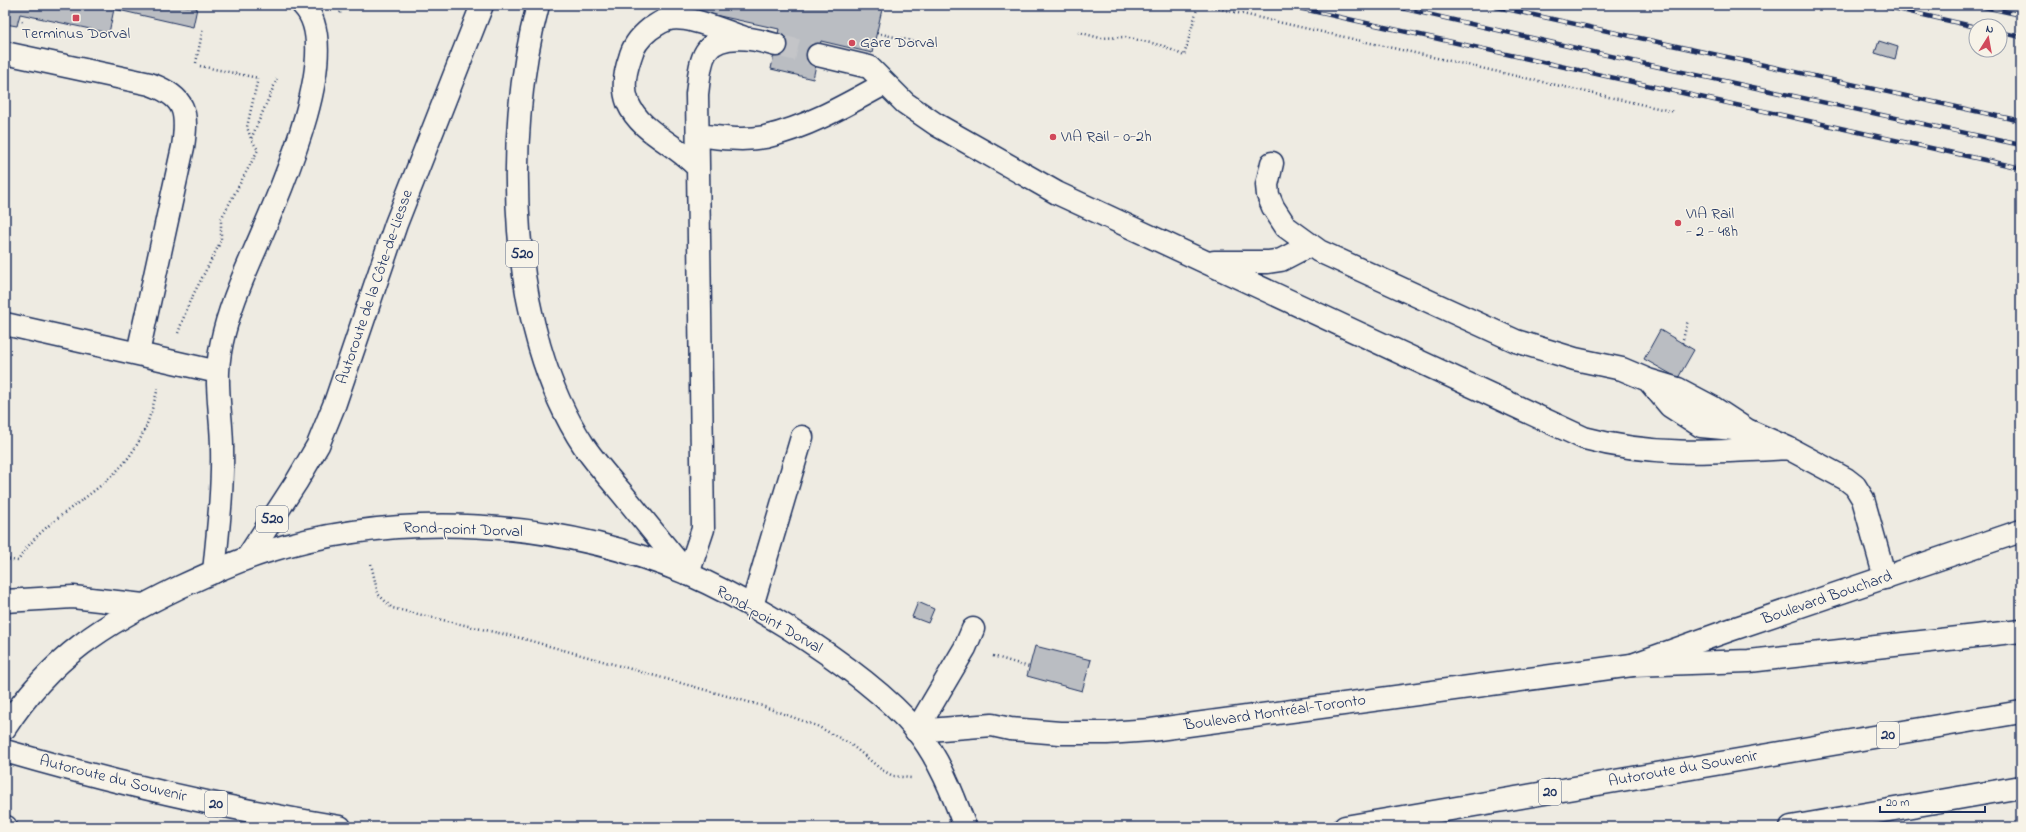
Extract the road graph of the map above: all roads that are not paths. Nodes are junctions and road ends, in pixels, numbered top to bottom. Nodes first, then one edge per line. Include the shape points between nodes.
1 (303, 5) edge
2 (482, 5) edge
3 (538, 5) edge
4 (749, 39) junction
5 (776, 45) tunnel mouth
6 (5, 53) edge
7 (818, 55) tunnel mouth
8 (884, 84) junction
9 (698, 135) junction
10 (1272, 163) dead end
11 (698, 168) junction
12 (1310, 245) junction
13 (1207, 262) junction
14 (5, 324) edge
15 (138, 353) junction
16 (218, 372) junction
17 (802, 437) dead end
18 (1788, 448) junction
19 (2021, 530) edge
20 (247, 558) junction
21 (214, 572) junction
22 (688, 574) junction
23 (1885, 578) junction
24 (5, 601) edge
25 (143, 605) junction
26 (752, 606) junction
27 (973, 629) dead end
28 (2021, 631) edge
29 (1632, 666) junction
30 (2021, 712) edge
31 (5, 728) edge
32 (916, 731) junction
33 (5, 751) edge
34 (2021, 787) edge
35 (340, 827) edge
36 (965, 827) edge
37 (1345, 827) edge
38 (1791, 827) edge

1 - 16 main road via 310,14 316,32 318,52 312,93 290,165 229,315
2 - 20 main road, Autoroute de la Côte-de-Liesse / 520 via 396,224 318,444
3 - 22 main road, 520 via 526,54 516,162 519,231 537,337 558,397 583,445
4 - 5 main road
4 - 9 main road via 716,43 706,52 700,70 697,94
4 - 11 main road via 692,21 667,19 644,34 631,52 625,81 628,103 641,123 690,159
6 - 15 main road via 150,84 169,93 183,109 186,125 183,147
7 - 8 main road via 869,67
8 - 9 main road via 807,124 764,137 732,139
8 - 13 main road via 905,103 937,125 1057,193
9 - 11 main road
10 - 12 main road via 1267,185 1273,207 1286,227
11 - 22 main road via 703,529
12 - 13 main road via 1281,260
12 - 18 main road via 1516,341 1575,360 1622,369 1648,380 1670,406 1701,426 1748,430
13 - 18 main road via 1584,438 1655,452 1702,453
14 - 15 main road
15 - 16 main road
16 - 21 main road via 222,455 221,499
17 - 26 main road
18 - 23 main road via 1855,486 1863,499
19 - 23 main road, Boulevard Bouchard
20 - 21 main road, Rond-point Dorval
20 - 22 main road, Rond-point Dorval via 301,542 378,529 477,527 504,528 563,537 632,554
21 - 25 main road, Rond-point Dorval
22 - 26 main road, Rond-point Dorval
23 - 29 main road, Boulevard Bouchard
24 - 25 main road via 73,597
25 - 31 main road, Rond-point Dorval via 97,632 66,656 23,701
26 - 32 main road, Rond-point Dorval via 835,659 896,710
27 - 32 main road via 965,648
28 - 29 main road via 1748,661
29 - 32 main road, Boulevard Montréal-Toronto via 1151,730 1060,733 992,725
30 - 37 main road, Autoroute du Souvenir / 20
32 - 36 main road, Rond-point Dorval via 945,779
33 - 35 main road, Autoroute du Souvenir / 20 via 94,776 235,808
34 - 38 main road

